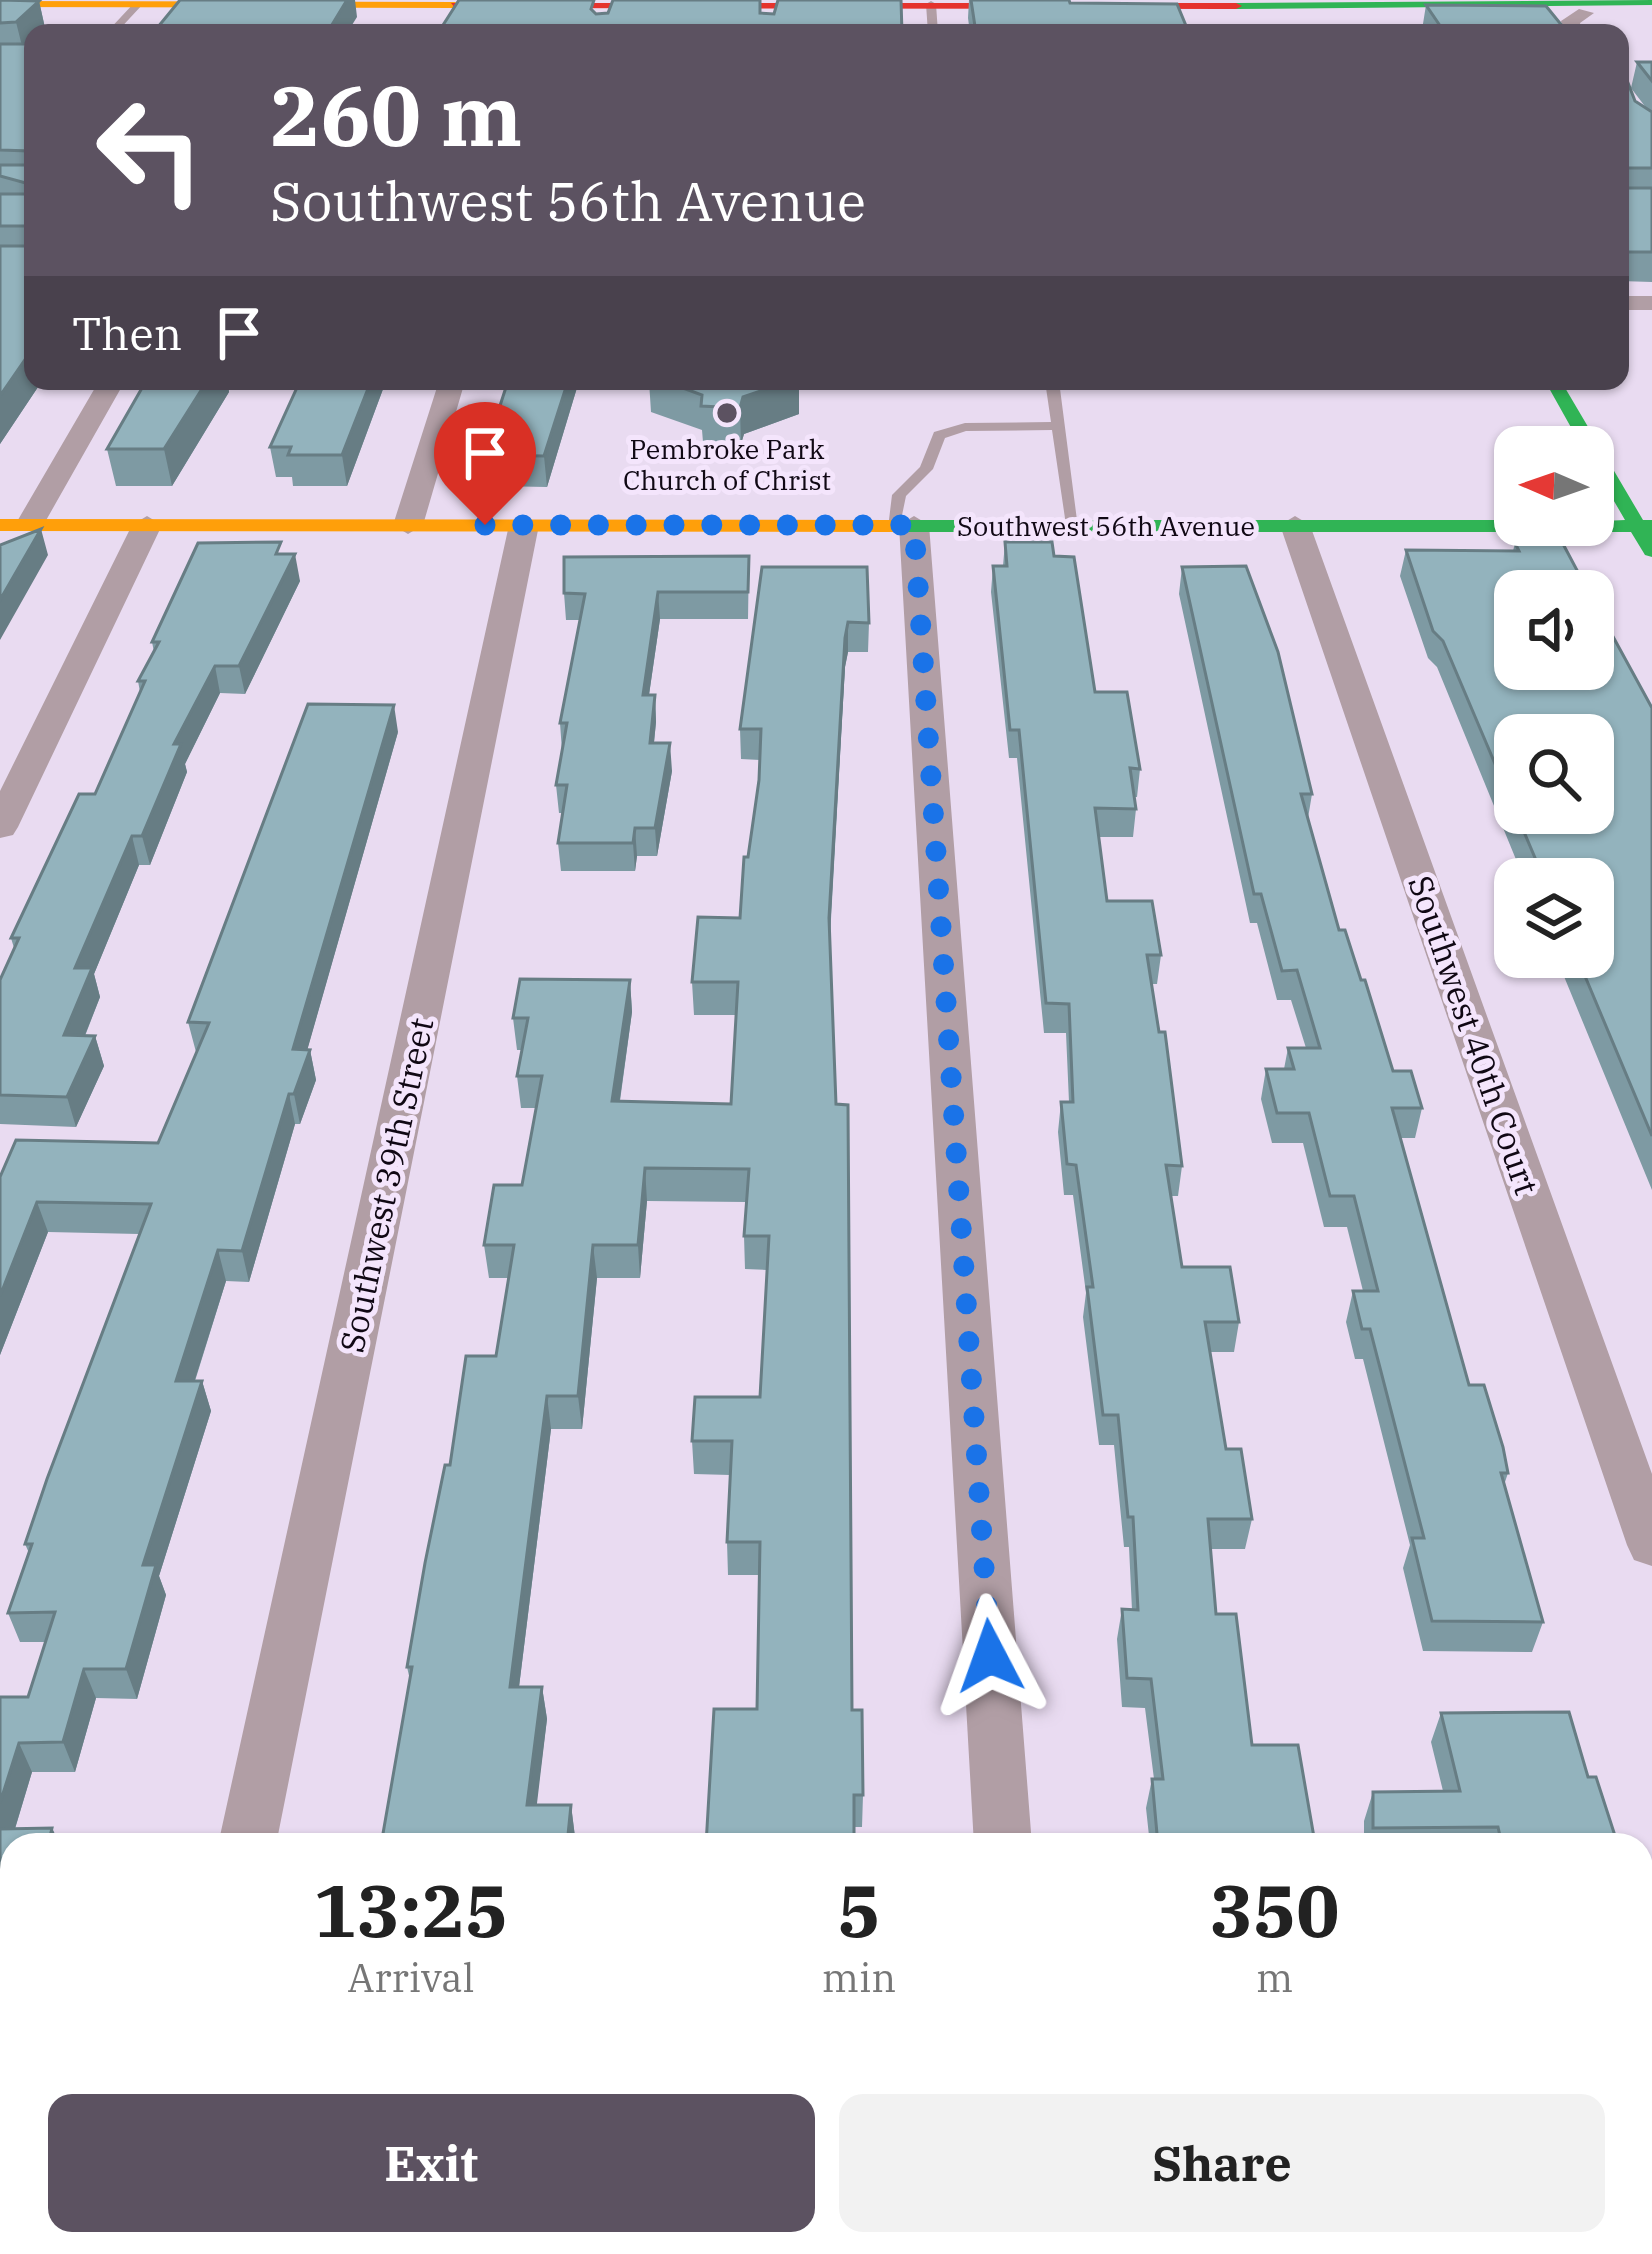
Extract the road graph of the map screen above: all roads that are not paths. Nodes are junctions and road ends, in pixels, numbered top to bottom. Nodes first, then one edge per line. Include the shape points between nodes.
1 (266, 2) edge
2 (1091, 2) edge
3 (1652, 2) edge
4 (1237, 3) edge
5 (1334, 3) edge
6 (0, 4) edge
7 (138, 4) junction
8 (617, 4) edge
9 (931, 4) junction
10 (771, 8) edge
11 (1652, 13) edge
12 (1576, 23) edge
13 (119, 24) edge
14 (932, 24) edge
15 (107, 390) edge
16 (449, 390) edge
17 (1053, 390) edge
18 (1558, 390) edge
19 (1058, 426) junction
20 (1579, 426) edge
21 (1614, 481) edge
22 (0, 525) edge
23 (30, 525) junction
24 (147, 525) junction
25 (407, 525) junction
26 (524, 525) junction
27 (903, 525) junction
28 (1073, 525) junction
29 (1295, 525) junction
30 (1644, 525) edge
31 (1652, 551) edge
32 (0, 827) edge
33 (1652, 1545) edge
34 (250, 1833) edge
35 (1002, 1833) edge

1 - 7 street
1 - 8 street
2 - 4 street
2 - 9 street
3 - 5 street
4 - 5 street
5 - 12 street
6 - 7 street
7 - 13 lane
8 - 10 street
9 - 10 street
9 - 14 lane
11 - 12 street
15 - 23 street
16 - 25 street
17 - 19 lane
18 - 20 street
19 - 27 lane via 939,435 926,469 899,495
19 - 28 lane
21 - 30 street
22 - 23 street, Southwest 56th Avenue
23 - 24 street, Southwest 56th Avenue
24 - 25 street, Southwest 56th Avenue
24 - 32 street
25 - 26 street, Southwest 56th Avenue
26 - 27 street, Southwest 56th Avenue
26 - 34 street, Southwest 39th Street
27 - 28 street, Southwest 56th Avenue
27 - 35 street
28 - 29 street, Southwest 56th Avenue
29 - 30 street, Southwest 56th Avenue
29 - 33 street, Southwest 40th Court
30 - 31 street

